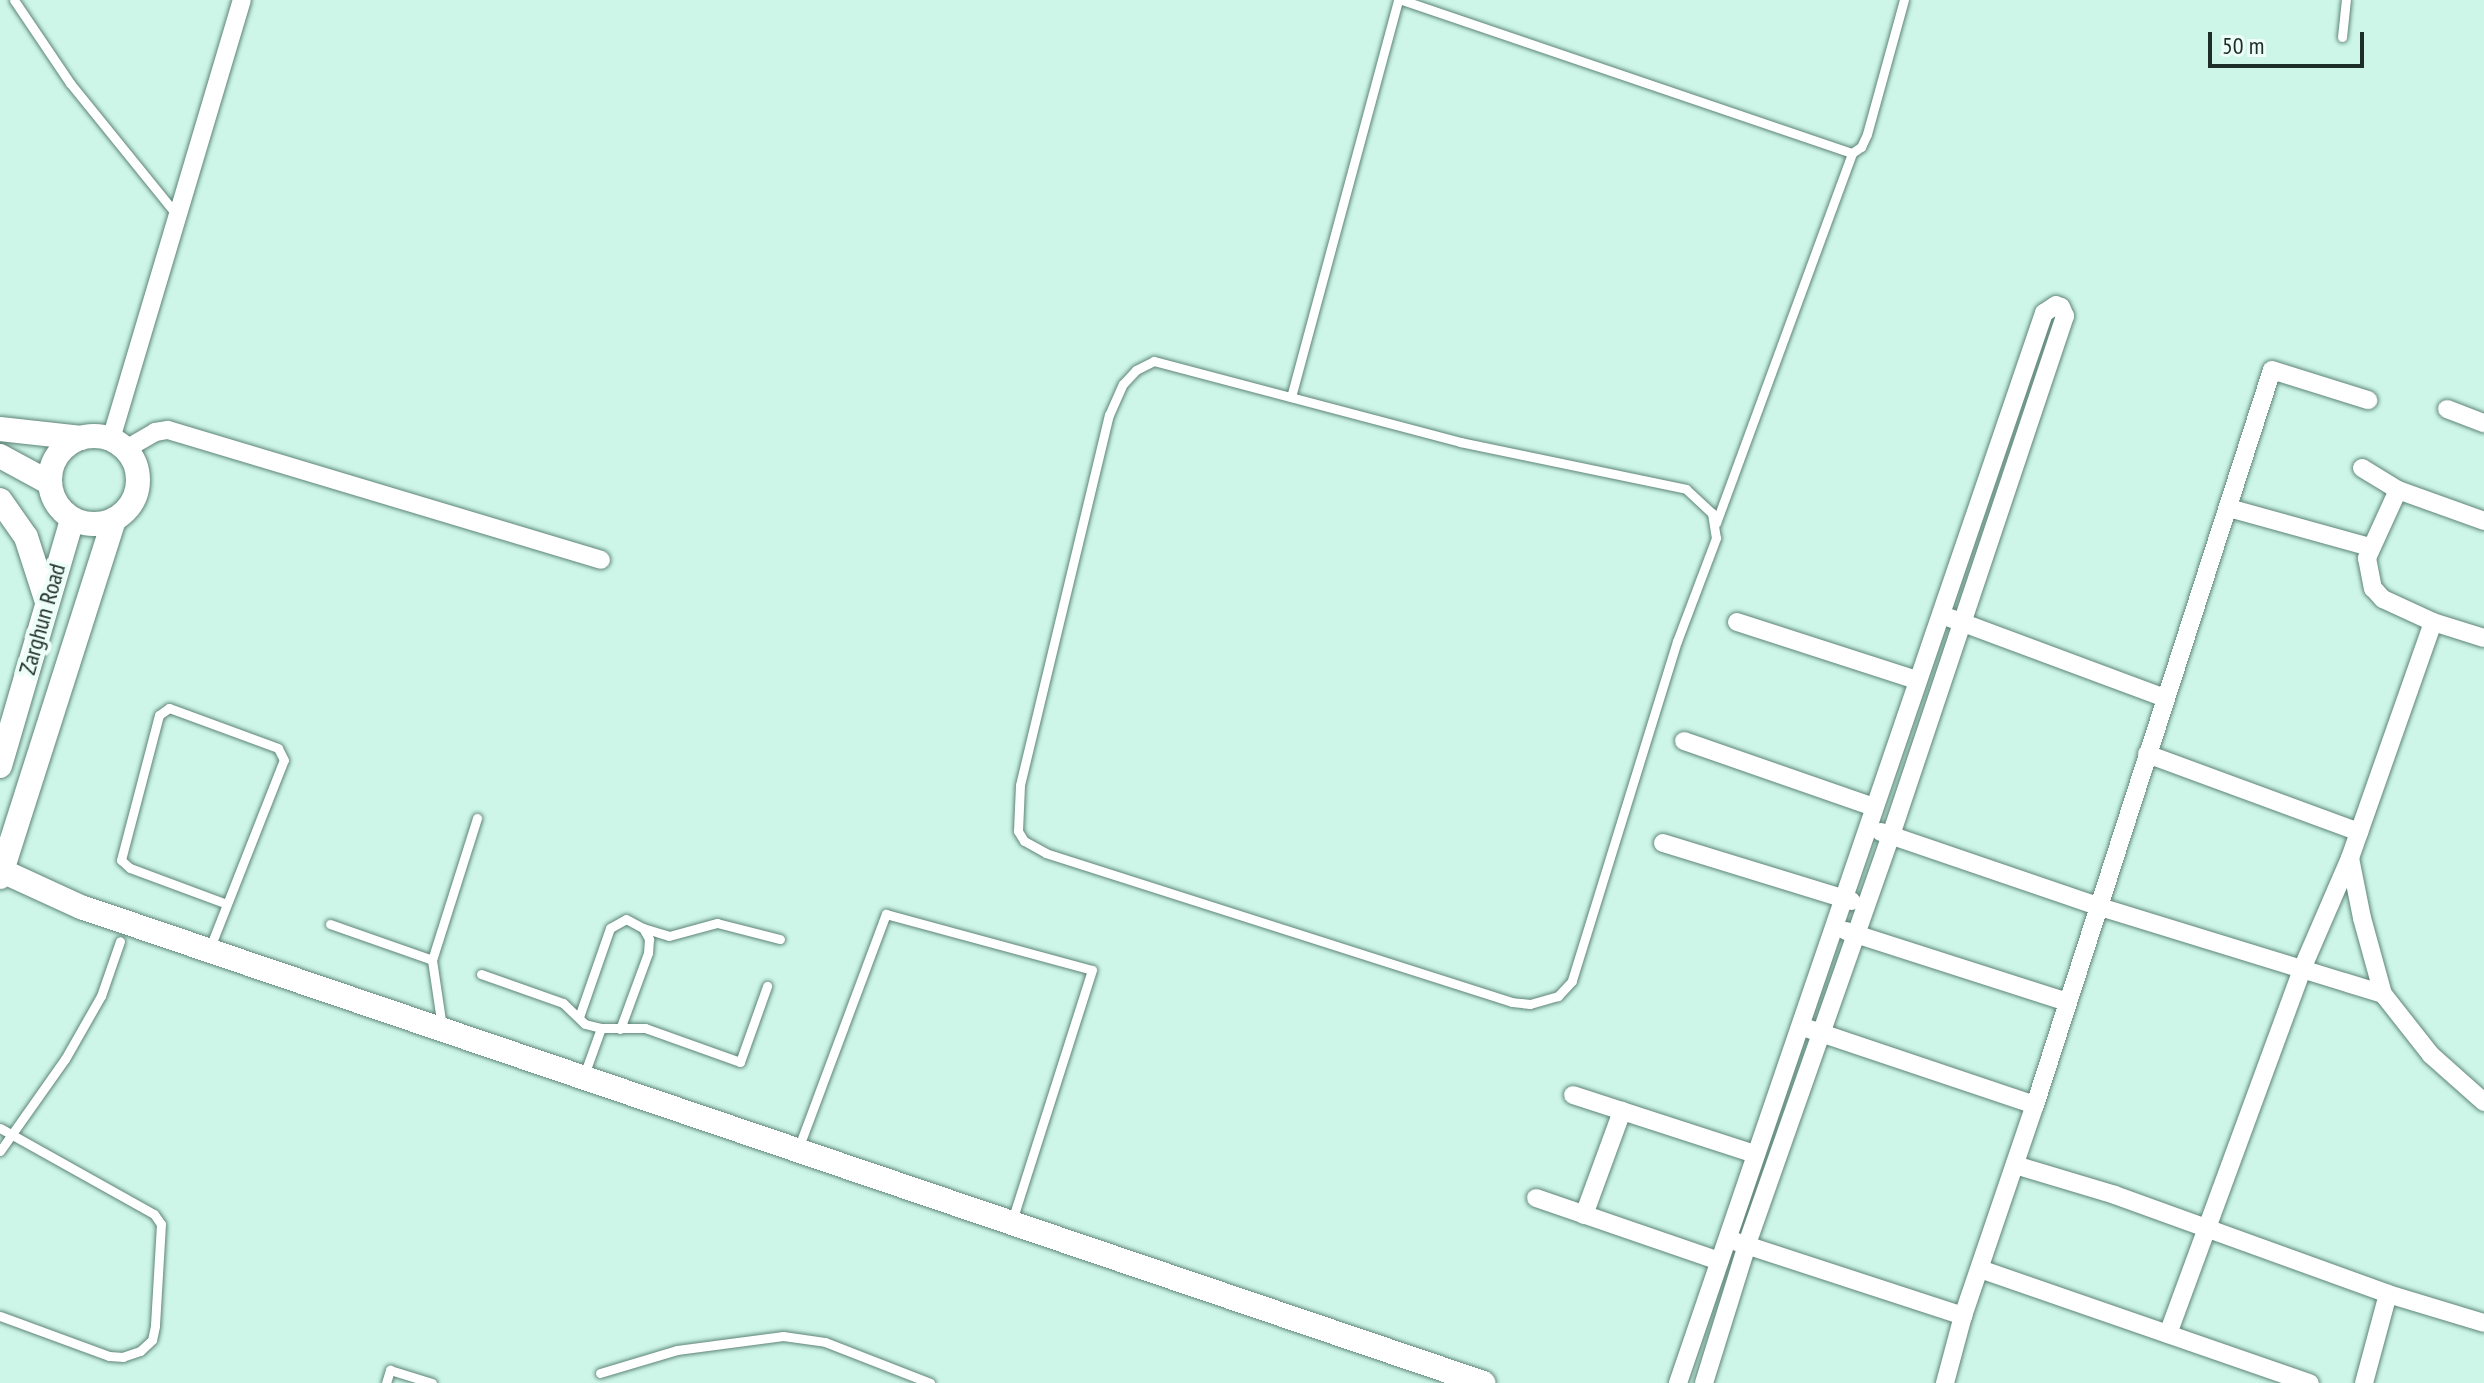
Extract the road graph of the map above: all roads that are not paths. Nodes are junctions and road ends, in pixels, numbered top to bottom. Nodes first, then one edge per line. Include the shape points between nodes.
1 (14, 0) edge
2 (242, 0) edge
3 (1400, 0) edge
4 (1904, 0) edge
5 (2346, 0) edge
6 (2342, 37) dead end
7 (1852, 153) junction
8 (176, 214) junction
9 (1291, 397) junction
10 (2368, 400) dead end
11 (2447, 409) dead end
12 (2484, 423) edge
13 (0, 429) edge
14 (82, 438) junction
15 (118, 444) junction
16 (0, 456) edge
17 (2362, 468) dead end
18 (50, 483) junction
19 (2398, 490) junction
20 (0, 500) edge
21 (2229, 508) junction
22 (72, 519) junction
23 (114, 520) junction
24 (2484, 521) edge
25 (1716, 523) junction
26 (2370, 547) junction
27 (601, 560) dead end
28 (47, 602) junction
29 (1941, 612) junction
30 (1737, 622) dead end
31 (2433, 622) junction
32 (1960, 625) junction
33 (2484, 638) edge
34 (1917, 680) junction
35 (2165, 698) junction
36 (1684, 741) dead end
37 (2147, 754) junction
38 (0, 766) edge
39 (1874, 807) junction
40 (477, 818) dead end
41 (1866, 828) junction
42 (2359, 832) junction
43 (1891, 835) junction
44 (1663, 843) dead end
45 (2350, 858) junction
46 (1, 872) edge
47 (1841, 898) junction
48 (227, 904) junction
49 (1866, 906) junction
50 (2097, 906) junction
51 (330, 924) dead end
52 (1832, 926) junction
53 (643, 928) junction
54 (1856, 934) junction
55 (780, 939) dead end
56 (120, 941) dead end
57 (209, 950) junction
58 (432, 960) junction
59 (2302, 969) junction
60 (481, 974) dead end
61 (767, 986) dead end
62 (2383, 994) junction
63 (2067, 1002) junction
64 (579, 1017) junction
65 (1798, 1025) junction
66 (601, 1028) junction
67 (620, 1029) junction
68 (443, 1030) junction
69 (1820, 1033) junction
70 (583, 1078) junction
71 (1573, 1095) dead end
72 (2484, 1102) edge
73 (2035, 1105) junction
74 (1622, 1111) junction
75 (0, 1128) edge
76 (11, 1134) junction
77 (0, 1151) edge
78 (797, 1152) junction
79 (1755, 1154) junction
80 (2015, 1165) junction
81 (1536, 1198) dead end
82 (1584, 1215) junction
83 (1010, 1225) junction
84 (2207, 1229) junction
85 (1726, 1239) junction
86 (1747, 1245) junction
87 (1719, 1261) junction
88 (1980, 1269) junction
89 (2388, 1294) junction
90 (0, 1316) edge
91 (1963, 1316) junction
92 (2484, 1323) edge
93 (2168, 1334) junction
94 (1427, 1372) edge
95 (600, 1373) dead end
96 (386, 1383) edge
97 (432, 1383) edge
98 (930, 1383) edge
99 (1483, 1383) edge
100 (1678, 1383) edge
101 (1704, 1383) edge
102 (1945, 1383) edge
103 (2310, 1383) edge
104 (2364, 1383) edge

1 - 8 lane via 70,83
2 - 8 street
3 - 7 lane
3 - 9 lane
4 - 7 lane via 1867,134
5 - 6 lane
7 - 25 lane
8 - 15 street
9 - 25 lane via 1460,442 1686,489 1706,503
9 - 25 lane via 1161,361 1144,365 1123,384 1109,415 1020,785 1016,821 1024,841 1046,853 1512,1002 1530,1004 1558,996 1572,981 1673,653 1716,538
10 - 21 street via 2272,370
11 - 12 street
13 - 14 street
14 - 15 street
14 - 18 street via 58,455
15 - 23 street via 134,460 138,486 126,512
15 - 27 street via 168,430
16 - 18 street
17 - 19 street
18 - 22 street via 61,509
19 - 24 street
19 - 26 street
20 - 28 street via 26,537
21 - 26 street
21 - 35 street
22 - 23 street via 86,524
22 - 28 street, Zarghun Road
23 - 46 street
26 - 31 street via 2368,570 2377,593
28 - 38 street, Zarghun Road
29 - 32 street
29 - 32 street via 2044,313 2056,305 2065,316
29 - 34 street
30 - 34 street
31 - 33 street
31 - 42 street
32 - 35 street
32 - 43 street
34 - 39 street
35 - 37 street
36 - 39 street
37 - 42 street
37 - 50 street
39 - 41 street
40 - 58 lane
41 - 43 street
41 - 47 street
42 - 45 street
43 - 49 street
43 - 50 street
44 - 47 street
45 - 59 street
45 - 62 street
46 - 57 street via 81,907
47 - 49 street
47 - 52 street
48 - 48 lane via 284,760 282,751 169,708 159,715 121,860
48 - 57 lane
49 - 54 street
50 - 59 street
50 - 63 street
51 - 58 lane
52 - 54 street
52 - 65 street
53 - 55 lane via 669,936 717,923
53 - 64 lane via 626,919 610,928
53 - 67 lane via 649,939 647,962
54 - 63 street
54 - 69 street
56 - 76 lane via 101,996 65,1059
57 - 68 street
58 - 68 lane
59 - 62 street
59 - 84 street
60 - 64 lane via 563,1003
61 - 67 lane via 740,1062 645,1028
62 - 72 street via 2431,1055
63 - 73 street
64 - 66 lane
65 - 69 street
65 - 79 street
66 - 67 lane
66 - 70 lane
68 - 70 street
69 - 73 street
69 - 86 street
70 - 78 street
71 - 74 street
73 - 80 street
74 - 79 street
74 - 82 street
75 - 76 lane
76 - 77 lane
76 - 90 lane via 154,1214 161,1224 155,1326 152,1340 123,1357
78 - 83 street
78 - 83 lane via 886,914 1092,970
79 - 85 street
80 - 84 street
80 - 88 street
81 - 82 street
82 - 87 street
83 - 94 street
84 - 89 street
84 - 93 street
85 - 86 street
85 - 87 street
86 - 91 street
86 - 101 street
87 - 100 street
88 - 91 street
88 - 93 street
89 - 92 street
89 - 104 street
91 - 102 street
93 - 103 street
94 - 99 street
95 - 98 lane via 677,1350 783,1336 825,1342
96 - 97 lane via 390,1370

